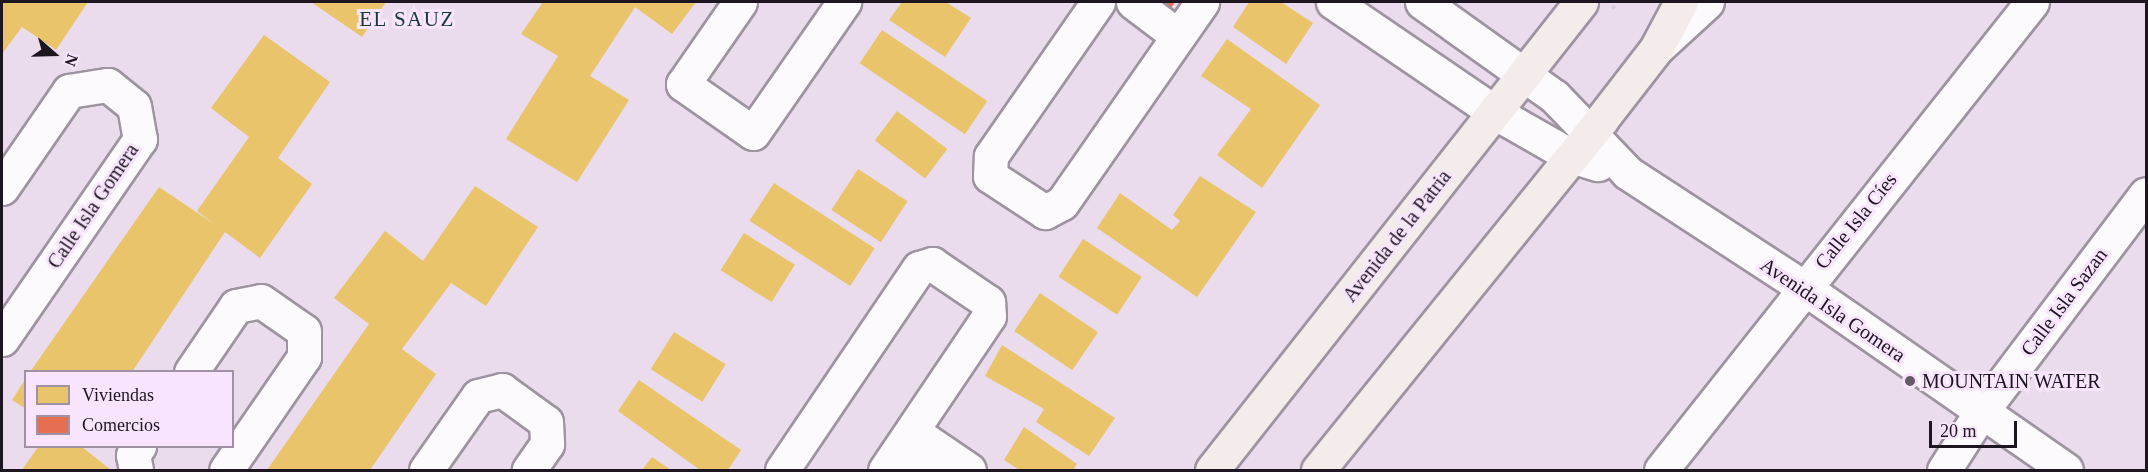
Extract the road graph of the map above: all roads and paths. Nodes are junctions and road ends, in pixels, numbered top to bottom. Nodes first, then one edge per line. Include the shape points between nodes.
1 (740, 2) edge
2 (844, 2) edge
3 (1098, 2) edge
4 (1133, 2) edge
5 (1202, 2) edge
6 (1333, 2) edge
7 (1422, 2) edge
8 (1581, 2) edge
9 (1681, 2) edge
10 (1707, 2) edge
11 (2032, 2) edge
12 (1178, 36) junction
13 (1656, 49) junction
14 (1526, 73) junction
15 (1494, 112) junction
16 (1581, 144) junction
17 (2, 188) edge
18 (2146, 194) edge
19 (1803, 287) junction
20 (2, 339) edge
21 (192, 370) edge
22 (1981, 412) junction
23 (138, 448) edge
24 (904, 456) edge
25 (136, 471) edge
26 (226, 471) edge
27 (426, 471) edge
28 (529, 471) edge
29 (782, 471) edge
30 (969, 471) edge
31 (1212, 471) edge
32 (1318, 471) edge
33 (1661, 471) edge
34 (1944, 471) edge
35 (2066, 471) edge

1 - 2 street via 683,84 753,133
3 - 12 street via 991,156 990,176 1045,212 1062,203
4 - 12 street
5 - 12 street
6 - 15 street, Avenida Isla Gomera
7 - 14 street, Avenida Isla Gomera
8 - 14 main road, Avenida de la Patria
9 - 13 main road
10 - 13 street
11 - 19 street, Calle Isla Cíes
13 - 16 main road
14 - 15 main road, Avenida de la Patria
14 - 16 street, Avenida Isla Gomera
15 - 16 street, Avenida Isla Gomera
15 - 31 main road, Avenida de la Patria
16 - 19 street, Avenida Isla Gomera
16 - 32 main road
17 - 20 street, Calle Isla Gomera via 69,91 108,85 134,106 140,140
18 - 22 street, Calle Isla Sazan
19 - 22 street, Avenida Isla Gomera
19 - 33 street, Calle Isla Cíes
21 - 26 street via 236,306 261,301 304,331 304,357
22 - 34 street, Calle Isla Sazan
22 - 35 street, Avenida Isla Gomera
23 - 25 street via 133,454
24 - 29 street via 989,316 988,302 932,264 919,268
24 - 30 street
27 - 28 street via 478,396 502,390 546,422 547,444

